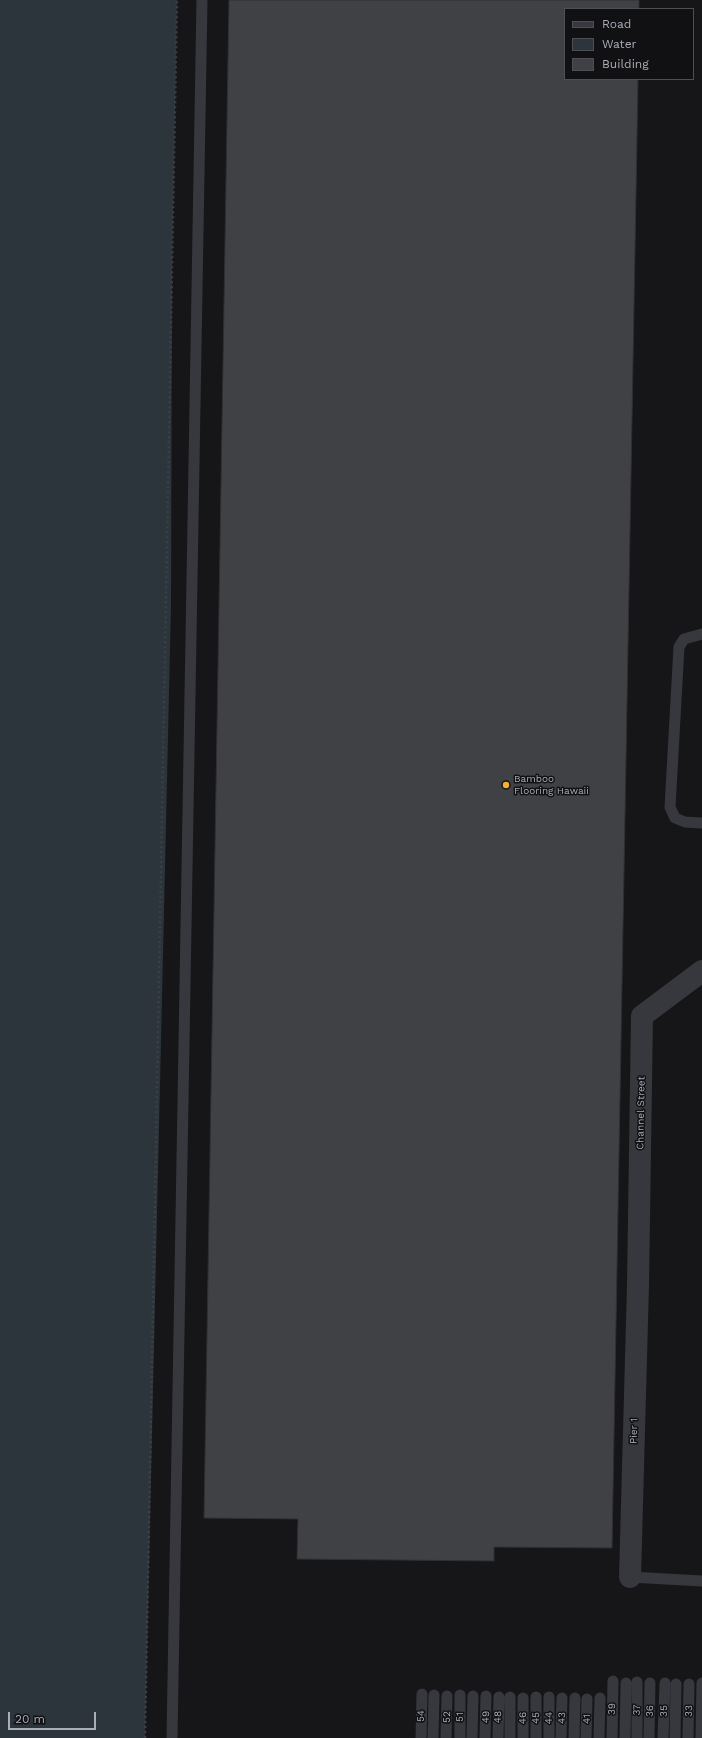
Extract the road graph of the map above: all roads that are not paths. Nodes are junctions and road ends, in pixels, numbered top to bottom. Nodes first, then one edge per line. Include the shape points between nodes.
1 (202, 0) edge
2 (702, 634) edge
3 (702, 823) edge
4 (702, 971) edge
5 (638, 1285) joint
6 (630, 1577) joint
7 (702, 1581) edge
8 (613, 1681) dead end
9 (626, 1682) dead end
10 (637, 1682) dead end
11 (650, 1683) dead end
12 (702, 1683) edge
13 (689, 1684) dead end
14 (422, 1694) dead end
15 (434, 1695) dead end
16 (460, 1695) dead end
17 (447, 1696) dead end
18 (473, 1696) dead end
19 (486, 1696) dead end
20 (498, 1697) dead end
21 (549, 1697) dead end
22 (510, 1698) dead end
23 (523, 1698) dead end
24 (536, 1698) dead end
25 (562, 1698) dead end
26 (575, 1698) dead end
27 (600, 1698) dead end
28 (587, 1699) dead end
29 (172, 1738) edge
30 (421, 1738) edge
31 (433, 1738) edge
32 (446, 1738) edge
33 (460, 1738) edge
34 (472, 1738) edge
35 (485, 1738) edge
36 (498, 1738) edge
37 (510, 1738) edge
38 (523, 1738) edge
39 (536, 1738) edge
40 (549, 1738) edge
41 (562, 1738) edge
42 (574, 1738) edge
43 (586, 1738) edge
44 (599, 1738) edge
45 (612, 1738) edge
46 (624, 1738) edge
47 (637, 1738) edge
48 (649, 1738) edge
49 (664, 1738) edge
50 (675, 1738) edge
51 (688, 1738) edge
52 (701, 1738) edge

1 - 29 lane
2 - 3 lane via 684,639 679,647 670,807 674,818 685,822
4 - 5 street, Channel Street via 642,1016
5 - 6 street, Pier 1
6 - 7 lane
8 - 45 lane, 39
9 - 46 lane
10 - 47 lane, 37
11 - 48 lane, 36
12 - 52 lane
13 - 51 lane, 33
14 - 30 lane, 54
15 - 31 lane
16 - 33 lane, 51
17 - 32 lane, 52
18 - 34 lane
19 - 35 lane, 49
20 - 36 lane, 48
21 - 40 lane, 44
22 - 37 lane
23 - 38 lane, 46
24 - 39 lane, 45
25 - 41 lane, 43
26 - 42 lane
27 - 44 lane
28 - 43 lane, 41
49 - 50 lane, 35 via 670,1684

